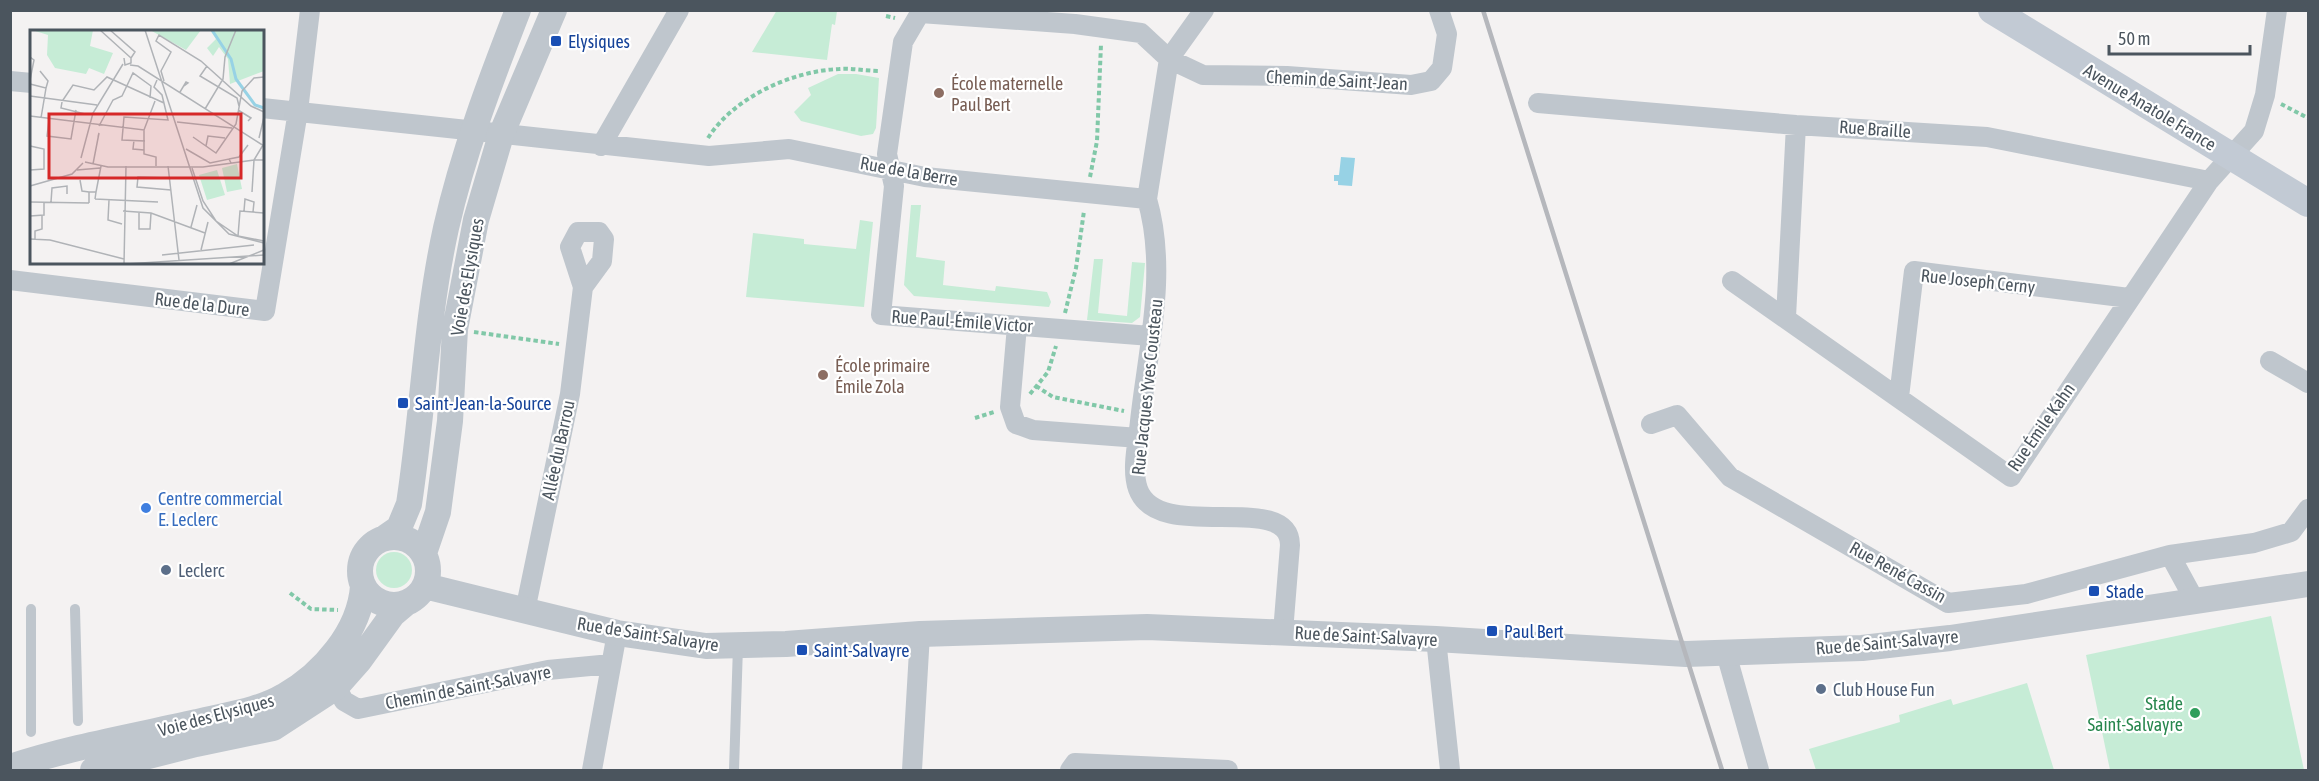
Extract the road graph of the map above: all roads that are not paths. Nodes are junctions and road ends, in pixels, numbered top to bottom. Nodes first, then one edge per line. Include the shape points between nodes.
1 (310, 10) edge
2 (518, 10) edge
3 (554, 10) edge
4 (679, 10) edge
5 (1204, 10) edge
6 (1439, 10) edge
7 (1992, 10) edge
8 (2277, 10) edge
9 (1169, 59) junction
10 (10, 81) edge
11 (30, 83) edge
12 (1538, 103) dead end
13 (264, 108) edge
14 (298, 111) junction
15 (1796, 125) junction
16 (473, 130) junction
17 (501, 135) junction
18 (600, 146) junction
19 (2230, 155) junction
20 (892, 171) junction
21 (2209, 181) junction
22 (1147, 199) junction
23 (2308, 203) edge
24 (10, 280) edge
25 (1732, 281) dead end
26 (583, 287) dead end
27 (2129, 298) junction
28 (1786, 316) junction
29 (1017, 326) junction
30 (1150, 336) junction
31 (2270, 361) dead end
32 (2308, 383) edge
33 (1899, 397) junction
34 (1651, 424) dead end
35 (1138, 438) junction
36 (2308, 509) edge
37 (386, 537) junction
38 (424, 554) junction
39 (2170, 555) junction
40 (2308, 584) edge
41 (363, 586) junction
42 (416, 595) junction
43 (2195, 601) junction
44 (31, 609) dead end
45 (75, 609) dead end
46 (525, 611) junction
47 (1283, 632) junction
48 (617, 633) junction
49 (920, 634) junction
50 (1436, 639) junction
51 (738, 646) junction
52 (1726, 653) junction
53 (611, 664) junction
54 (336, 687) junction
55 (78, 722) dead end
56 (32, 732) dead end
57 (10, 767) edge
58 (1072, 767) edge
59 (93, 771) edge
60 (592, 771) edge
61 (734, 771) edge
62 (912, 771) edge
63 (1228, 771) edge
64 (1450, 771) edge
65 (1759, 771) edge

1 - 14 street
2 - 16 street, Voie des Elysiques
3 - 17 street, Voie des Elysiques
4 - 18 street
5 - 9 street
6 - 9 street, Chemin de Saint-Jean via 1447,34 1442,68 1431,81 1411,85 1287,76 1203,75
7 - 19 main road, Avenue Anatole France
8 - 19 street, Rue Émile Kahn via 2265,95 2254,131
9 - 20 street, Chemin de Saint-Jean via 1141,33 920,13 903,42 887,154
9 - 22 street
10 - 11 street
12 - 15 street, Rue Braille
13 - 14 street, Rue de la Berre
14 - 16 street, Rue de la Berre
14 - 24 street, Rue de la Dure via 265,311
15 - 21 street, Rue Braille via 1987,137
15 - 28 street
16 - 17 street, Rue de la Berre
16 - 37 street, Voie des Elysiques via 446,228 434,297 409,504 399,528
17 - 18 street, Rue de la Berre
17 - 38 street, Voie des Elysiques via 476,220 456,329 450,421 439,502
18 - 20 street, Rue de la Berre via 702,155 789,148
19 - 21 street, Rue Émile Kahn
19 - 23 main road, Avenue Anatole France
20 - 22 street, Rue de la Berre
20 - 29 street, Rue Paul-Émile Victor via 894,186 881,315
21 - 27 street, Rue Émile Kahn
22 - 30 street, Rue Jacques Yves Cousteau via 1158,287
25 - 28 street, Rue Émile Kahn
26 - 46 street, Allée du Barrou via 570,394
27 - 33 street, Rue Joseph Cerny via 1914,271
27 - 33 street, Rue Émile Kahn via 2011,477
28 - 33 street, Rue Émile Kahn
29 - 30 street, Rue Paul-Émile Victor
29 - 35 street via 1010,406 1016,424 1033,430
30 - 35 street, Rue Jacques Yves Cousteau
31 - 32 street
34 - 39 street, Rue René Cassin via 1677,415 1730,477 1948,603 2026,594
35 - 47 street, Rue Jacques Yves Cousteau via 1138,489 1146,503 1172,514 1268,519 1285,527 1290,545
36 - 39 street via 2291,532 2254,543
37 - 38 street via 407,539
37 - 41 street via 368,547 363,555
38 - 42 street via 428,565
39 - 43 street
40 - 43 street, Rue de Saint-Salvayre
41 - 42 street via 376,600 387,604
41 - 57 street, Voie des Elysiques via 356,618 323,669 283,697 234,713
42 - 46 street, Rue de Saint-Salvayre
42 - 54 street, Voie des Elysiques via 393,614
43 - 52 street, Rue de Saint-Salvayre via 1862,648
44 - 56 lane
45 - 55 lane
46 - 48 street, Rue de Saint-Salvayre
47 - 49 street, Rue de Saint-Salvayre via 1147,627
47 - 50 street, Rue de Saint-Salvayre
48 - 51 street, Rue de Saint-Salvayre via 705,646
48 - 53 street
49 - 51 street, Rue de Saint-Salvayre
49 - 62 street
50 - 52 street, Rue de Saint-Salvayre
50 - 64 street
51 - 61 lane
52 - 65 street
53 - 54 street, Chemin de Saint-Salvayre via 548,670 358,709 344,701
53 - 60 street
54 - 59 street, Voie des Elysiques via 273,728
58 - 63 street

